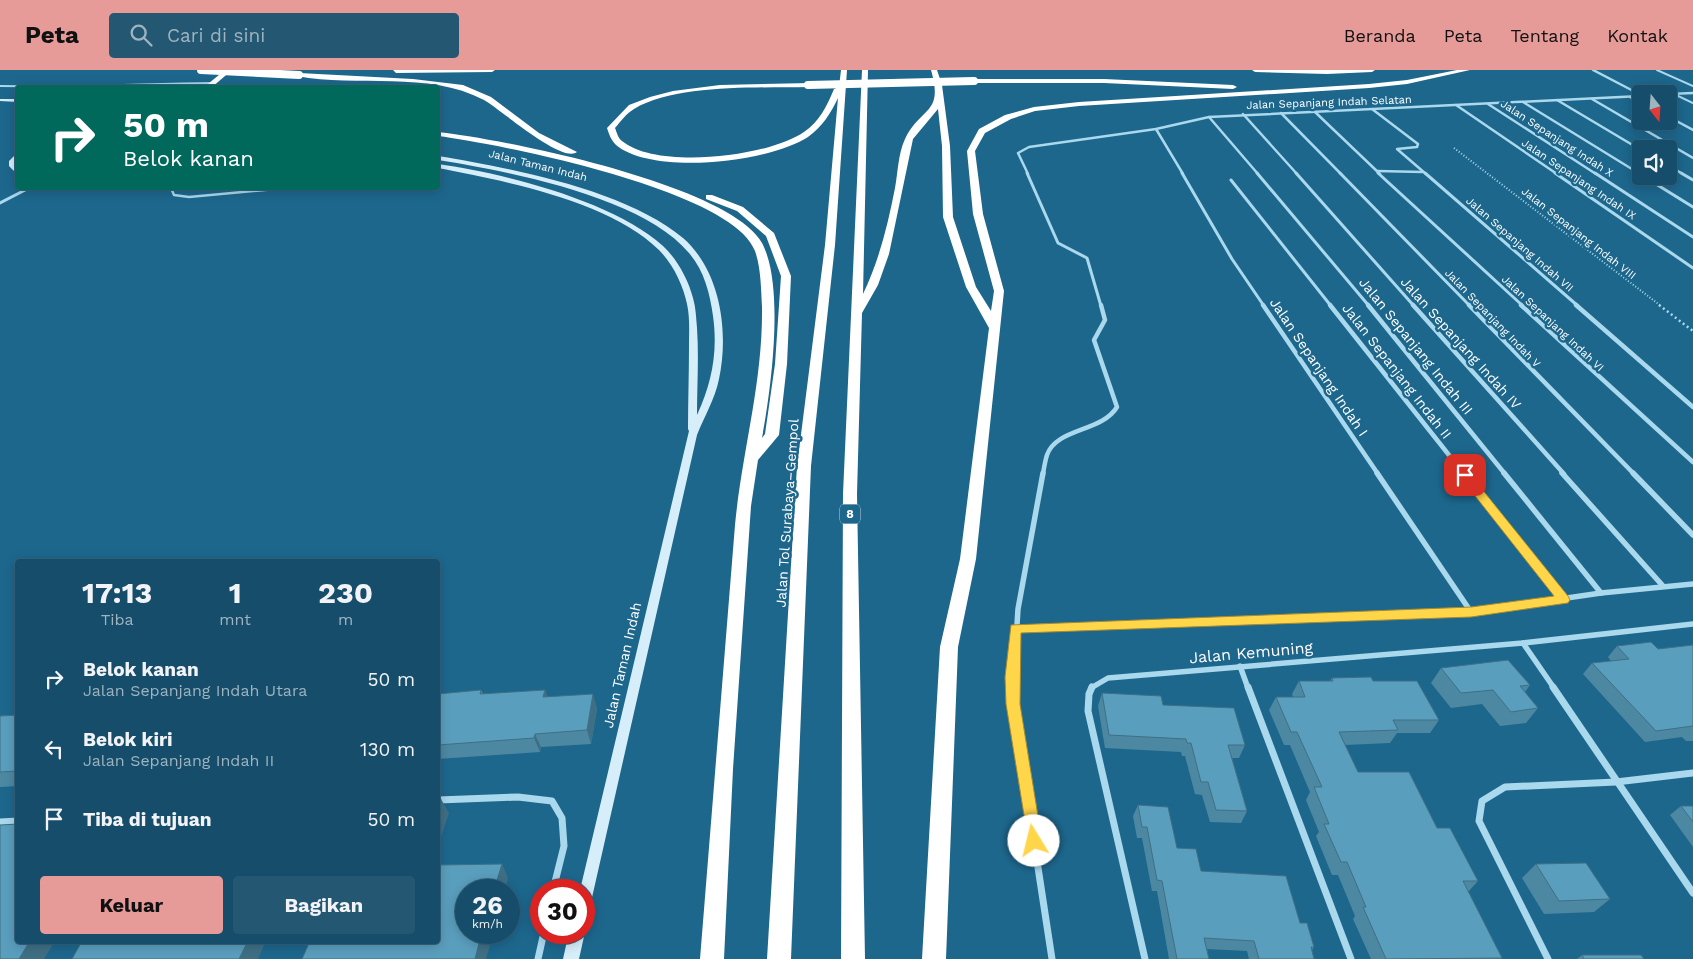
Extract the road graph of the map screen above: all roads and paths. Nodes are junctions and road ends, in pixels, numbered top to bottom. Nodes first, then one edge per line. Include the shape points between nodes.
1 (201, 70) edge
2 (229, 70) edge
3 (233, 70) edge
4 (309, 70) edge
5 (377, 70) edge
6 (492, 70) edge
7 (865, 70) edge
8 (934, 70) edge
9 (1255, 70) edge
10 (1372, 70) edge
11 (1467, 70) edge
12 (1593, 70) edge
13 (1657, 70) edge
14 (387, 71) edge
15 (295, 73) edge
16 (843, 74) edge
17 (219, 77) junction
18 (91, 85) edge
19 (162, 85) edge
20 (162, 85) edge
21 (208, 85) edge
22 (439, 85) edge
23 (440, 85) edge
24 (0, 86) edge
25 (15, 86) edge
26 (1369, 86) junction
27 (1693, 86) edge
28 (1632, 90) edge
29 (1693, 93) edge
30 (1678, 94) edge
31 (1630, 96) edge
32 (1678, 96) edge
33 (940, 98) junction
34 (1592, 98) junction
35 (0, 100) edge
36 (1556, 100) junction
37 (15, 101) edge
38 (1523, 102) junction
39 (1693, 103) edge
40 (1488, 104) junction
41 (1456, 105) junction
42 (0, 106) edge
43 (15, 107) edge
44 (1372, 109) junction
45 (1314, 111) junction
46 (1281, 113) junction
47 (1243, 114) junction
48 (1209, 117) junction
49 (1678, 122) edge
50 (1156, 129) junction
51 (1693, 130) edge
52 (440, 134) edge
53 (1632, 145) edge
54 (1454, 148) dead end
55 (15, 158) edge
56 (440, 158) edge
57 (1693, 158) edge
58 (450, 160) junction
59 (440, 165) edge
60 (440, 166) edge
61 (15, 170) edge
62 (1632, 170) edge
63 (1376, 171) junction
64 (1677, 171) edge
65 (1423, 172) junction
66 (1231, 180) dead end
67 (1693, 180) edge
68 (1657, 185) edge
69 (25, 190) edge
70 (171, 190) edge
71 (265, 190) edge
72 (0, 203) edge
73 (1693, 207) edge
74 (1693, 236) edge
75 (1693, 268) edge
76 (856, 315) junction
77 (995, 328) junction
78 (1693, 331) edge
79 (1693, 407) edge
80 (692, 435) junction
81 (751, 459) junction
82 (1693, 462) edge
83 (1693, 535) edge
84 (1693, 584) edge
85 (1663, 586) junction
86 (1601, 593) junction
87 (1563, 600) junction
88 (1471, 612) junction
89 (1693, 624) edge
90 (1015, 629) junction
91 (1523, 643) junction
92 (1240, 666) junction
93 (1693, 773) edge
94 (1616, 782) junction
95 (440, 800) edge
96 (15, 821) edge
97 (0, 822) edge
98 (556, 879) edge
99 (589, 879) edge
100 (1693, 893) edge
101 (541, 944) edge
102 (574, 944) edge
103 (538, 959) edge
104 (571, 959) edge
105 (712, 959) edge
106 (779, 959) edge
107 (853, 959) edge
108 (934, 959) edge
109 (1052, 959) edge
110 (1145, 959) edge
111 (1351, 959) edge
112 (1548, 959) edge

1 - 15 highway, bridge
2 - 17 highway
3 - 17 highway
4 - 5 highway
4 - 15 highway
6 - 14 highway
7 - 76 highway, 8
8 - 33 highway
9 - 10 highway
11 - 26 highway via 1416,81
12 - 28 street
13 - 27 lane
15 - 22 highway
16 - 26 highway, bridge via 832,105 805,135 778,148 746,156 670,159 637,152 618,142 611,128 619,117 637,104 704,89 808,85 974,81 1104,81 1260,88
16 - 106 highway, Jalan Tol Surabaya–Gempol via 830,245 804,466
17 - 21 highway
18 - 20 lane
19 - 21 lane
23 - 81 highway via 471,90 536,135 560,147 740,209 770,235 786,276 781,364 772,435
24 - 25 lane
26 - 77 highway via 1034,109 1008,116 982,131 971,151 978,214 999,291
29 - 30 street
31 - 34 street, Jalan Sepanjang Indah Selatan
32 - 39 lane
33 - 76 highway via 939,104 917,127 908,142 889,238 873,285
33 - 77 highway via 946,146 948,217 971,287
34 - 36 street, Jalan Sepanjang Indah Selatan
34 - 57 street
35 - 37 street
36 - 38 street, Jalan Sepanjang Indah Selatan
36 - 53 street
38 - 40 street, Jalan Sepanjang Indah Selatan
38 - 62 street
40 - 41 street, Jalan Sepanjang Indah Selatan
40 - 74 street, Jalan Sepanjang Indah X
41 - 44 street, Jalan Sepanjang Indah Selatan
41 - 75 street, Jalan Sepanjang Indah IX
42 - 43 street
44 - 45 street, Jalan Sepanjang Indah Selatan
44 - 65 street, Jalan Sepanjang Indah VII via 1418,144 1417,147 1397,148
45 - 46 street, Jalan Sepanjang Indah Selatan
45 - 63 street, Jalan Sepanjang Indah VI
46 - 47 street, Jalan Sepanjang Indah Selatan
46 - 83 street, Jalan Sepanjang Indah V
47 - 48 street, Jalan Sepanjang Indah Selatan
47 - 85 street, Jalan Sepanjang Indah IV
48 - 50 street, Jalan Sepanjang Indah Selatan
48 - 86 street, Jalan Sepanjang Indah III via 1339,269
49 - 51 street
50 - 88 street, Jalan Sepanjang Indah I via 1232,259
50 - 90 street, Jalan Sepanjang Indah Selatan via 1018,153 1058,242 1087,258 1105,320 1094,340 1117,407 1106,420 1060,437 1047,453
52 - 81 highway via 504,143 601,168 684,196 740,225 757,244 766,279 767,359
54 - 78 path, Jalan Sepanjang Indah VIII
55 - 61 street via 12,166
56 - 58 street, Jalan Taman Indah
58 - 59 street
58 - 80 street, Jalan Taman Indah via 542,180 595,196 630,211 681,241 695,257 716,303 719,340 715,379
60 - 80 street, Jalan Taman Indah via 515,183 580,203 640,231 661,247 673,263 692,304
63 - 65 street
63 - 82 street, Jalan Sepanjang Indah VI
64 - 67 street
65 - 79 street, Jalan Sepanjang Indah VII
66 - 87 street, Jalan Sepanjang Indah II
68 - 73 street
69 - 72 street
70 - 71 lane via 174,195 189,197
76 - 107 highway, 8 via 850,494
77 - 108 highway via 968,559 949,647
80 - 99 street, Jalan Taman Indah
81 - 105 highway via 744,505
84 - 85 street
85 - 86 street
86 - 87 street
87 - 88 street
88 - 90 street
89 - 91 street, Jalan Kemuning
90 - 109 street via 1013,704
91 - 92 street, Jalan Kemuning
91 - 94 street
92 - 110 street, Jalan Kemuning via 1108,678 1094,683 1087,695
92 - 111 street
93 - 94 street
94 - 100 street
94 - 112 street via 1504,787 1482,801 1479,822
95 - 98 street via 518,797 552,800 562,818 564,846
96 - 97 street
101 - 103 street
102 - 104 street

